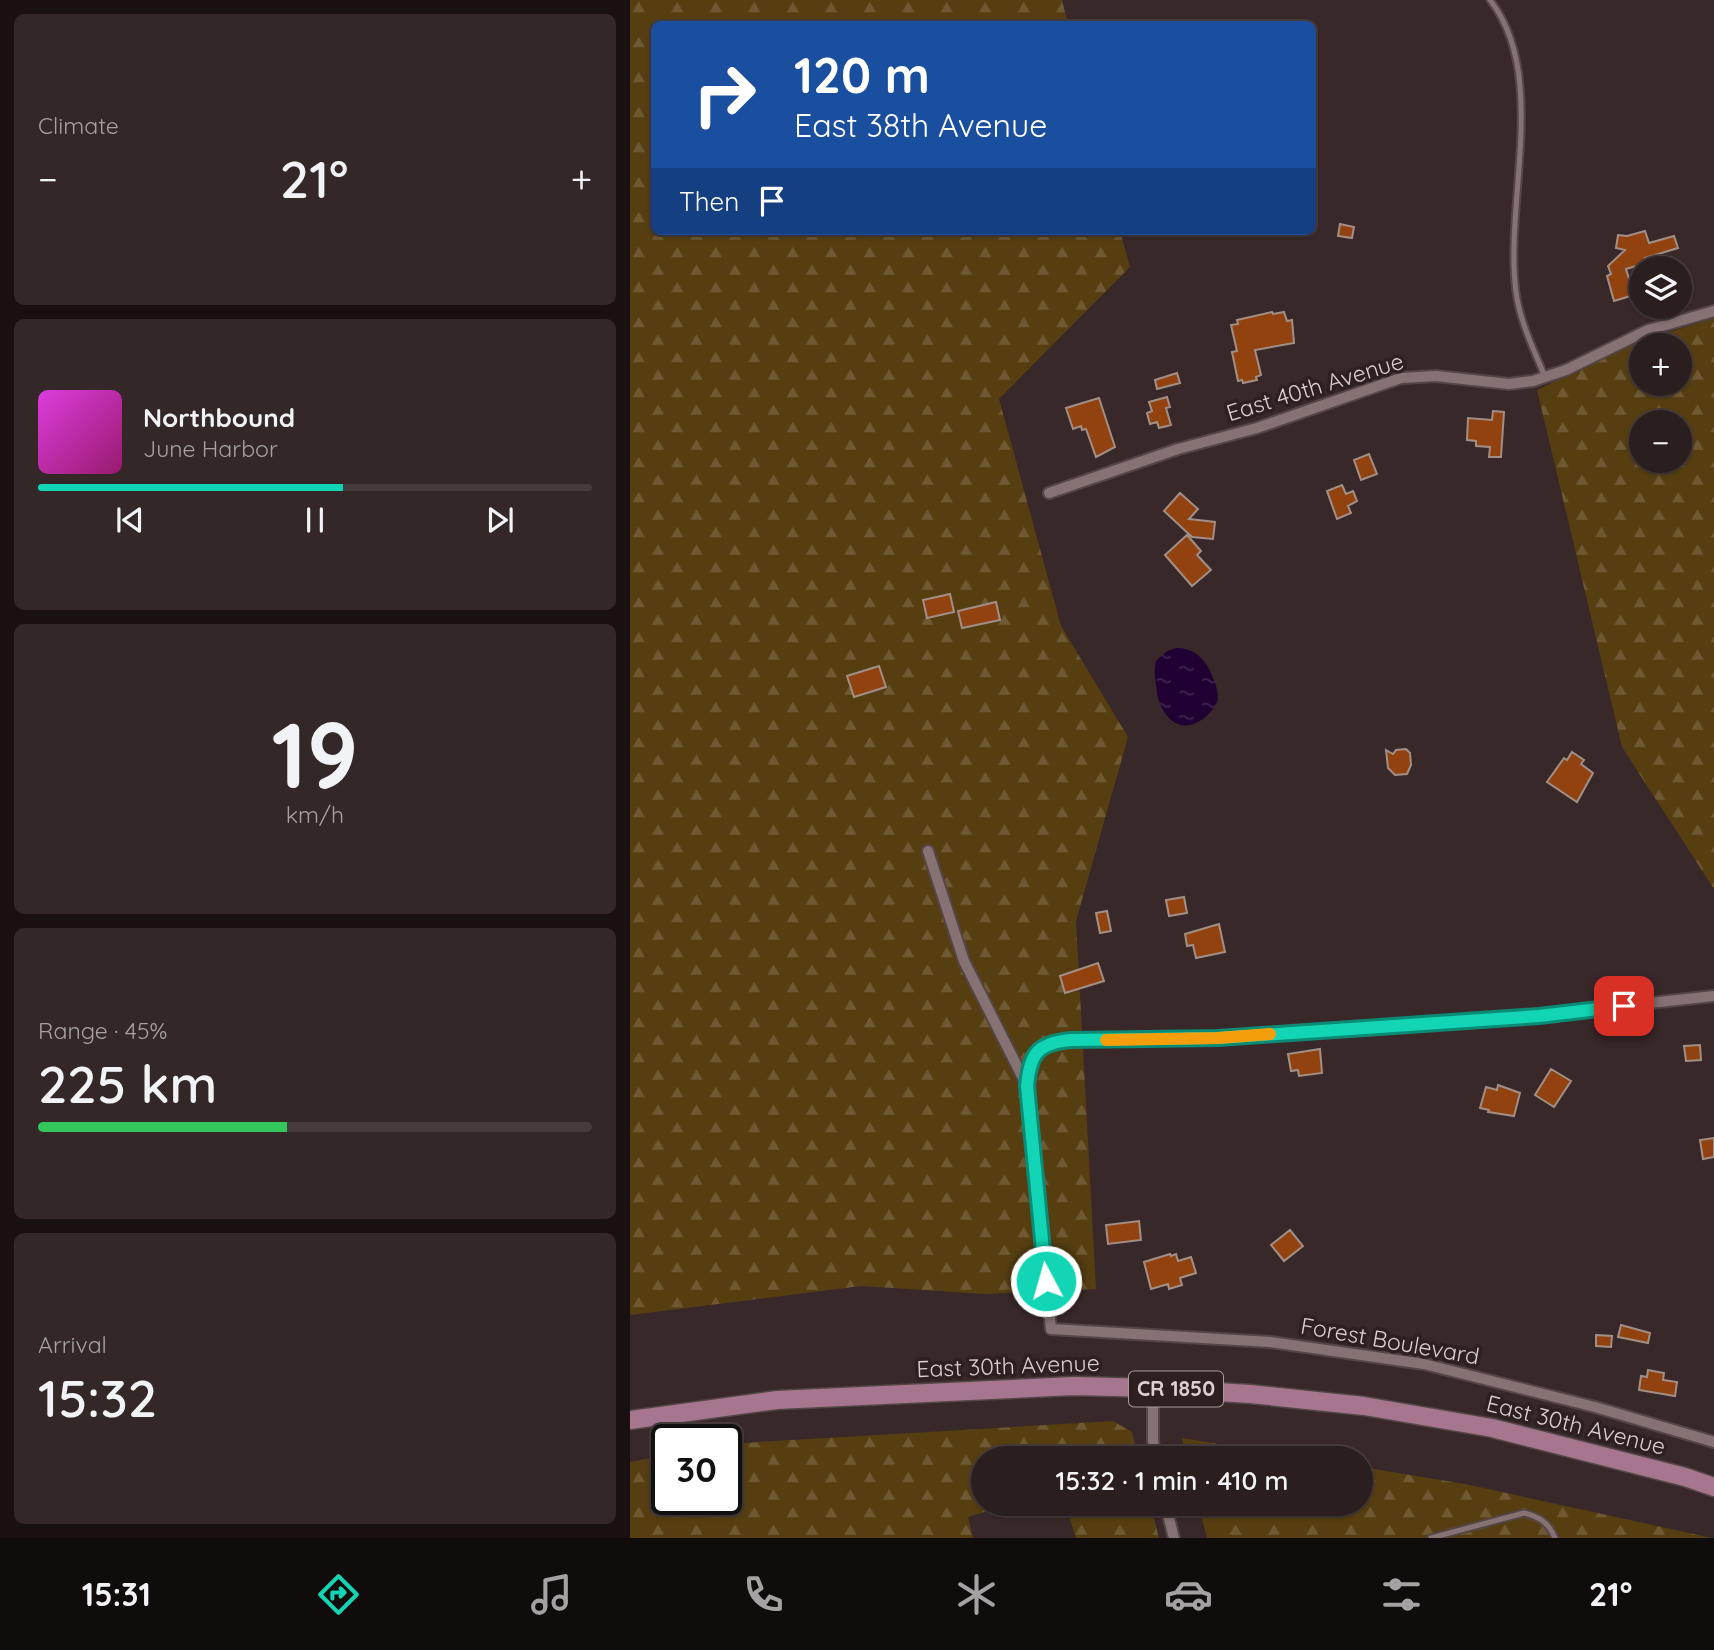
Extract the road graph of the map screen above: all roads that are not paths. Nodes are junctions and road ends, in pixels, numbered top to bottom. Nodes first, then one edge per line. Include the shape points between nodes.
1 (1490, 0) edge
2 (1714, 311) edge
3 (1545, 377) junction
4 (1049, 493) dead end
5 (928, 851) dead end
6 (1714, 996) edge
7 (1027, 1086) junction
8 (1153, 1388) junction
9 (630, 1420) edge
10 (1714, 1442) edge
11 (1154, 1446) edge
12 (1714, 1488) edge
13 (1168, 1516) edge
14 (1174, 1538) edge
15 (1431, 1538) edge
16 (1555, 1538) edge

1 - 3 lane via 1502,17 1516,61 1521,112 1516,292
2 - 3 street, East 40th Avenue via 1648,330
3 - 4 street, East 40th Avenue via 1509,384 1436,376 1401,378
5 - 7 street via 964,961
6 - 7 street via 1539,1016 1218,1038 1055,1041 1044,1045 1031,1060
7 - 10 street, Forest Boulevard via 1051,1329 1270,1342 1424,1364
8 - 9 main road, East 30th Avenue / CR 1850 via 1074,1386 777,1400
8 - 11 street
8 - 12 main road, East 30th Avenue / CR 1850 via 1364,1406 1492,1428
13 - 14 street
15 - 16 lane via 1524,1513 1540,1516

